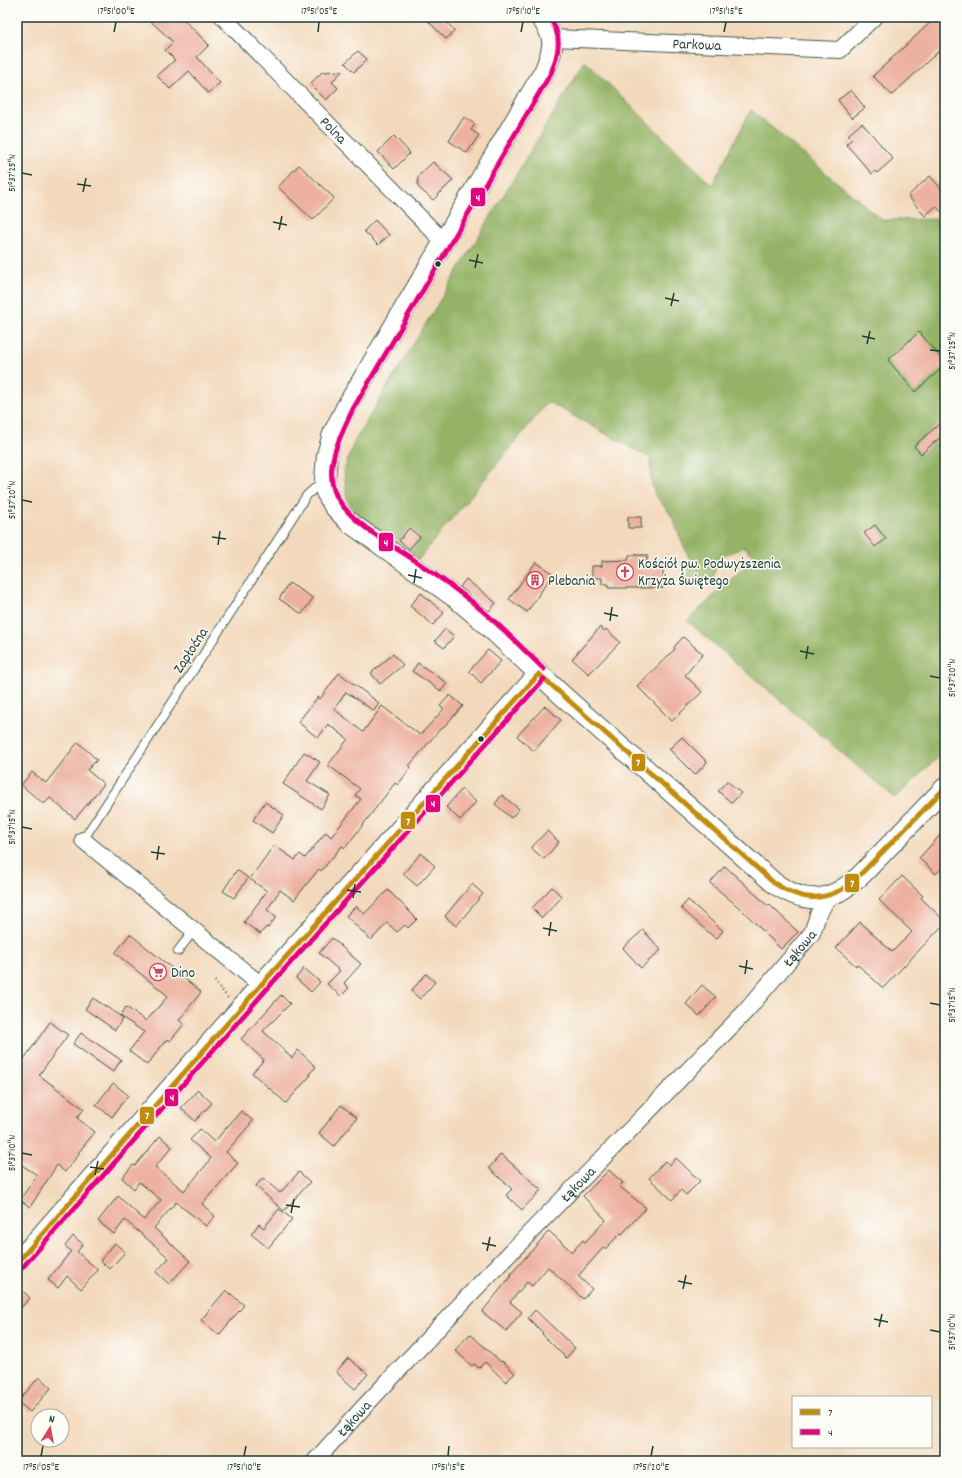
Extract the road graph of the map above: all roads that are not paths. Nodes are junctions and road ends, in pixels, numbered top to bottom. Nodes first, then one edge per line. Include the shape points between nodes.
1 (223, 17) edge
2 (540, 17) edge
3 (874, 17) edge
4 (553, 38) junction
5 (444, 242) junction
6 (324, 479) junction
7 (539, 674) junction
8 (945, 788) edge
9 (83, 840) joint
10 (828, 897) junction
11 (194, 930) junction
12 (178, 951) dead end
13 (261, 985) junction
14 (17, 1263) edge
15 (315, 1461) edge

1 - 5 street, Polna
2 - 4 street via 549,27
3 - 4 street, Parkowa via 840,50
4 - 5 street via 551,55 545,70
5 - 6 street via 346,406 333,434
6 - 7 street via 326,492 334,506 349,522 456,598
6 - 9 lane, Zapłoćna via 307,495
7 - 10 street via 774,883 785,891 798,895
7 - 13 street
8 - 10 street via 862,874 839,893
9 - 11 street
10 - 15 street, Łąkowa via 812,933 746,1011 476,1288
11 - 12 lane
11 - 13 street
13 - 14 street

